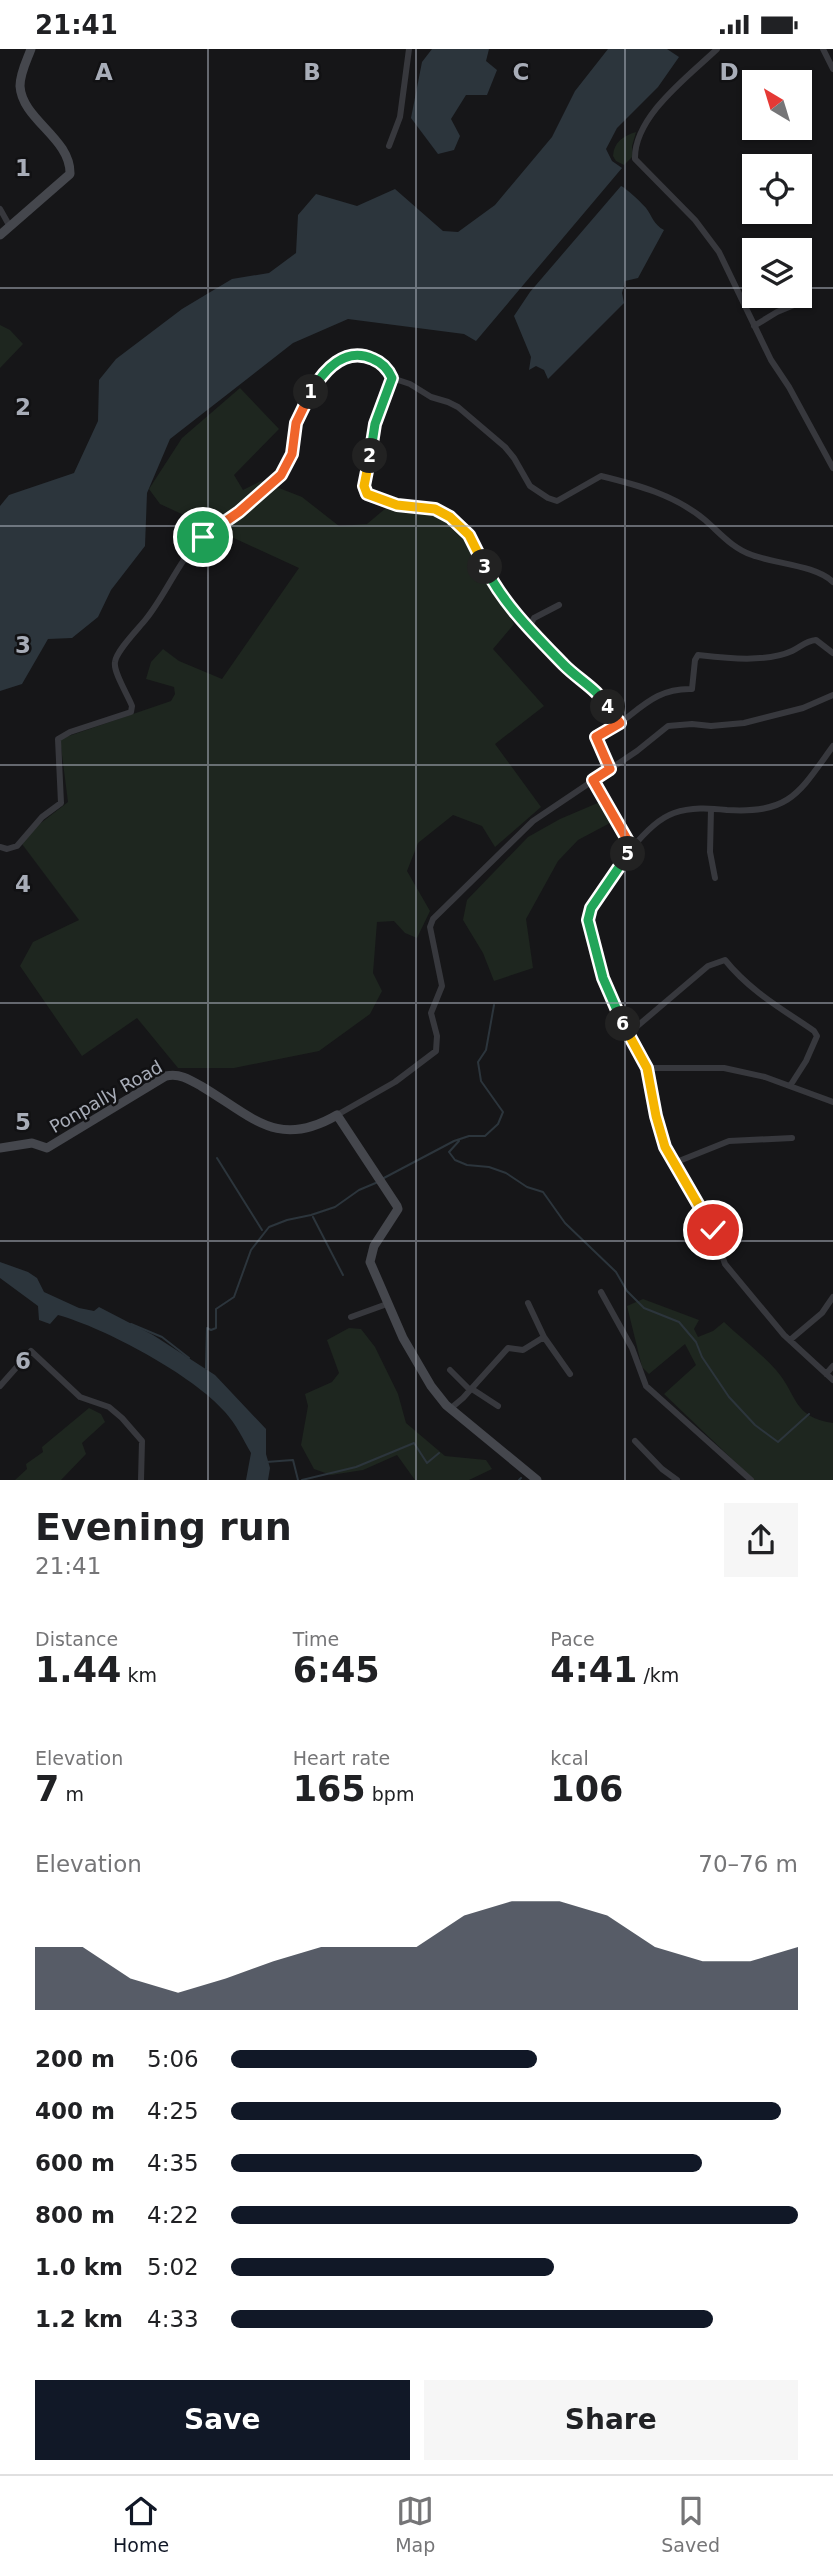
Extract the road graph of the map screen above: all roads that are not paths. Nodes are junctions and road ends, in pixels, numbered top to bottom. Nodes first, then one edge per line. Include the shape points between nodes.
1 (31, 49) edge
2 (409, 49) edge
3 (717, 49) edge
4 (823, 49) edge
5 (833, 69) edge
6 (389, 146) dead end
7 (0, 209) edge
8 (9, 225) junction
9 (0, 235) edge
10 (787, 308) edge
11 (754, 326) junction
12 (392, 378) junction
13 (833, 468) edge
14 (833, 582) edge
15 (559, 605) dead end
16 (529, 628) junction
17 (833, 653) edge
18 (833, 695) edge
19 (620, 723) junction
20 (833, 746) edge
21 (610, 769) junction
22 (593, 780) junction
23 (711, 809) junction
24 (0, 847) edge
25 (632, 848) junction
26 (715, 878) dead end
27 (628, 1034) junction
28 (647, 1068) junction
29 (790, 1086) junction
30 (833, 1102) edge
31 (337, 1115) junction
32 (792, 1138) dead end
33 (0, 1148) edge
34 (674, 1163) junction
35 (601, 1292) dead end
36 (833, 1297) edge
37 (528, 1303) dead end
38 (387, 1304) junction
39 (351, 1317) dead end
40 (544, 1337) junction
41 (790, 1340) junction
42 (833, 1366) edge
43 (450, 1370) dead end
44 (570, 1374) dead end
45 (826, 1374) junction
46 (833, 1380) edge
47 (0, 1386) edge
48 (471, 1389) junction
49 (498, 1406) dead end
50 (450, 1409) junction
51 (635, 1441) dead end
52 (141, 1480) edge
53 (537, 1480) edge
54 (677, 1480) edge
55 (751, 1480) edge

1 - 8 main road via 20,85 24,101 65,153 71,174
2 - 6 street via 400,117
3 - 11 street via 656,109 637,140 635,159 695,220 719,252
4 - 5 street
7 - 8 street
8 - 9 main road
10 - 11 street
11 - 13 street
12 - 14 street via 458,407 505,447 530,486 548,498 557,501 601,476 641,485 680,503 750,555 816,571
12 - 16 street via 375,424 364,486 367,494 397,505 435,509 461,525 503,597
12 - 24 street via 388,369 362,354 340,359 328,369 301,411 292,454 281,475 203,537 117,655 114,665 131,712 58,739 61,803 17,846
15 - 16 street via 534,618
16 - 19 street via 597,692
17 - 19 street via 816,640 791,652 760,658 698,655 692,689 662,692
18 - 21 street via 744,723 668,726
19 - 21 street via 596,737
20 - 23 street via 798,793 782,804 745,811
21 - 22 street
22 - 25 street
22 - 31 street via 533,821 433,919 430,927 442,986 431,1013 436,1051
23 - 25 street via 669,815
23 - 26 street
25 - 27 street via 591,908 588,920 603,978
27 - 28 street
27 - 29 street via 708,966 725,960 764,998 817,1036
28 - 29 street via 724,1068
28 - 34 street via 656,1116
29 - 30 street
31 - 33 main road, Ponpally Road via 319,1126 281,1130 176,1074 47,1148 32,1143
31 - 38 main road via 398,1209 374,1246 370,1262
32 - 34 street via 729,1140
34 - 41 street via 713,1230 725,1264
35 - 55 street via 628,1338 646,1386
36 - 41 street via 822,1313
37 - 40 street
38 - 39 street
38 - 50 main road via 431,1386
40 - 44 street
40 - 48 street via 523,1350 508,1348
41 - 45 street
42 - 45 street
43 - 48 street
45 - 46 street
47 - 52 street via 31,1351 80,1397 109,1407 142,1441
48 - 49 street
48 - 50 street
50 - 53 main road
51 - 54 street

